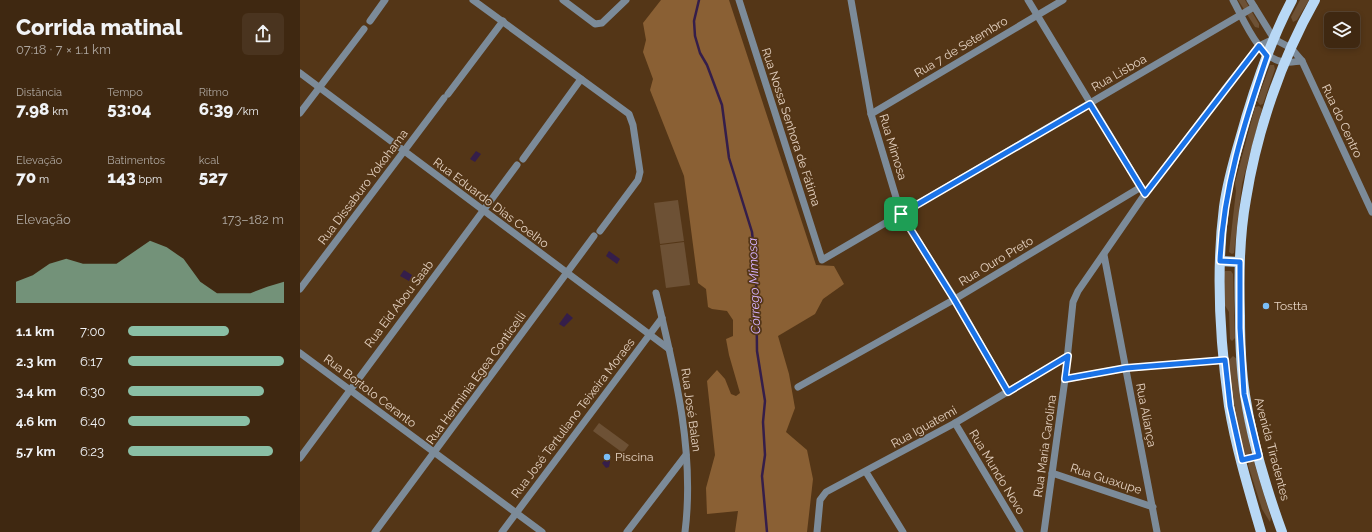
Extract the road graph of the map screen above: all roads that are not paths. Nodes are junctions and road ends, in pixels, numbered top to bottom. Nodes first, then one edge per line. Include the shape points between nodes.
1 (385, 0) edge
2 (473, 0) edge
3 (564, 0) edge
4 (626, 0) edge
5 (739, 0) edge
6 (851, 0) edge
7 (1028, 0) edge
8 (1063, 0) edge
9 (1233, 0) edge
10 (1250, 0) edge
11 (1292, 0) edge
12 (1315, 0) edge
13 (1254, 7) junction
14 (1038, 15) junction
15 (1241, 15) junction
16 (370, 21) dead end
17 (503, 21) junction
18 (364, 29) dead end
19 (1274, 39) junction
20 (1259, 46) junction
21 (1291, 48) junction
22 (1267, 56) junction
23 (1302, 61) junction
24 (1285, 62) junction
25 (300, 73) edge
26 (582, 79) junction
27 (319, 88) junction
28 (1090, 104) junction
29 (300, 114) edge
30 (871, 114) junction
31 (404, 151) junction
32 (1143, 191) junction
33 (1372, 210) edge
34 (483, 211) junction
35 (901, 214) junction
36 (1104, 255) junction
37 (822, 260) joint
38 (1220, 261) junction
39 (1240, 262) junction
40 (567, 274) junction
41 (300, 289) edge
42 (656, 293) dead end
43 (954, 299) junction
44 (662, 318) junction
45 (649, 335) junction
46 (1241, 347) junction
47 (1224, 348) junction
48 (669, 349) junction
49 (300, 353) edge
50 (1068, 356) junction
51 (1225, 360) junction
52 (1126, 368) junction
53 (1065, 379) junction
54 (798, 387) dead end
55 (350, 390) junction
56 (1008, 392) junction
57 (955, 423) junction
58 (434, 453) junction
59 (686, 455) junction
60 (1259, 456) junction
61 (300, 458) edge
62 (1242, 460) junction
63 (866, 472) junction
64 (1052, 473) junction
65 (1153, 507) junction
66 (516, 513) junction
67 (375, 532) edge
68 (502, 532) edge
69 (542, 532) edge
70 (628, 532) edge
71 (685, 532) edge
72 (816, 532) edge
73 (903, 532) edge
74 (1020, 532) edge
75 (1044, 532) edge
76 (1157, 532) edge
77 (1261, 532) edge
78 (1282, 532) edge

1 - 16 street
2 - 17 street, Rua Herminia Egea Conticelli
3 - 4 street via 595,24 602,23
5 - 37 street, Rua Nossa Senhora de Fátima
6 - 30 street, Rua Mimosa
7 - 14 street
8 - 14 street, Rua 7 de Setembro
9 - 15 street
10 - 13 street
11 - 19 main road
12 - 21 main road, Avenida Tiradentes
13 - 15 street, Rua Lisboa
13 - 19 street
14 - 28 street
14 - 30 street, Rua 7 de Setembro
15 - 20 street
15 - 28 street, Rua Lisboa
17 - 26 street, Rua Herminia Egea Conticelli
17 - 31 street, Rua Dissaburo Yokohama
18 - 27 street
19 - 20 street
19 - 21 street
19 - 22 main road
20 - 22 street
20 - 32 street, Rua Maria Carolina
21 - 23 street, Rua do Centro
21 - 24 main road, Avenida Tiradentes
22 - 24 street
22 - 38 main road via 1251,102 1230,179
23 - 24 street
23 - 33 street, Rua do Centro
24 - 39 main road, Avenida Tiradentes via 1252,168 1246,199
25 - 27 street, Rua Eduardo Dias Coelho
26 - 34 street, Rua Eid Abou Saab
26 - 40 street, Rua Herminia Egea Conticelli via 629,114 640,172 638,180
27 - 29 street
27 - 31 street, Rua Eduardo Dias Coelho
28 - 32 street
28 - 35 street, Rua Lisboa
30 - 35 street, Rua Mimosa
31 - 34 street, Rua Eduardo Dias Coelho
31 - 41 street, Rua Dissaburo Yokohama
32 - 36 street, Rua Maria Carolina
32 - 43 street, Rua Ouro Preto
34 - 40 street, Rua Eduardo Dias Coelho
34 - 55 street, Rua Eid Abou Saab
35 - 37 street, Rua Lisboa
35 - 43 street, Rua Mimosa
36 - 50 street, Rua Maria Carolina via 1073,302
36 - 52 street, Rua Aliança
38 - 39 main road
38 - 47 main road
39 - 46 main road, Avenida Tiradentes
40 - 45 street, Rua Eduardo Dias Coelho
40 - 58 street, Rua Herminia Egea Conticelli
42 - 44 street, Rua José Balan
43 - 54 street, Rua Ouro Preto
43 - 56 street, Rua Mimosa
44 - 45 street, Rua José Tertuliano Teixeira Moraes
44 - 48 street, Rua José Balan
45 - 48 street, Rua Eduardo Dias Coelho
45 - 66 street, Rua José Tertuliano Teixeira Moraes
46 - 47 main road
46 - 60 main road, Avenida Tiradentes via 1244,394
47 - 51 main road
48 - 59 street, Rua José Balan via 679,391
49 - 55 street, Rua Bortolo Ceranto
50 - 53 street, Rua Maria Carolina
50 - 56 street, Rua Iguatemi
51 - 52 street
51 - 62 main road via 1230,406
52 - 53 street
52 - 65 street, Rua Aliança
53 - 64 street, Rua Maria Carolina
55 - 58 street, Rua Bortolo Ceranto
55 - 61 street, Rua Eid Abou Saab
56 - 57 street, Rua Iguatemi
57 - 63 street, Rua Iguatemi
57 - 74 street, Rua Mundo Novo
58 - 66 street, Rua Bortolo Ceranto
58 - 67 street, Rua Herminia Egea Conticelli
59 - 70 street
59 - 71 street, Rua José Balan
60 - 62 main road
60 - 78 main road, Avenida Tiradentes
62 - 77 main road
63 - 72 street, Rua Iguatemi via 826,492 820,500
63 - 73 street
64 - 65 street, Rua Guaxupe
64 - 75 street, Rua Maria Carolina
65 - 76 street, Rua Aliança
66 - 68 street, Rua José Tertuliano Teixeira Moraes
66 - 69 street, Rua Bortolo Ceranto

